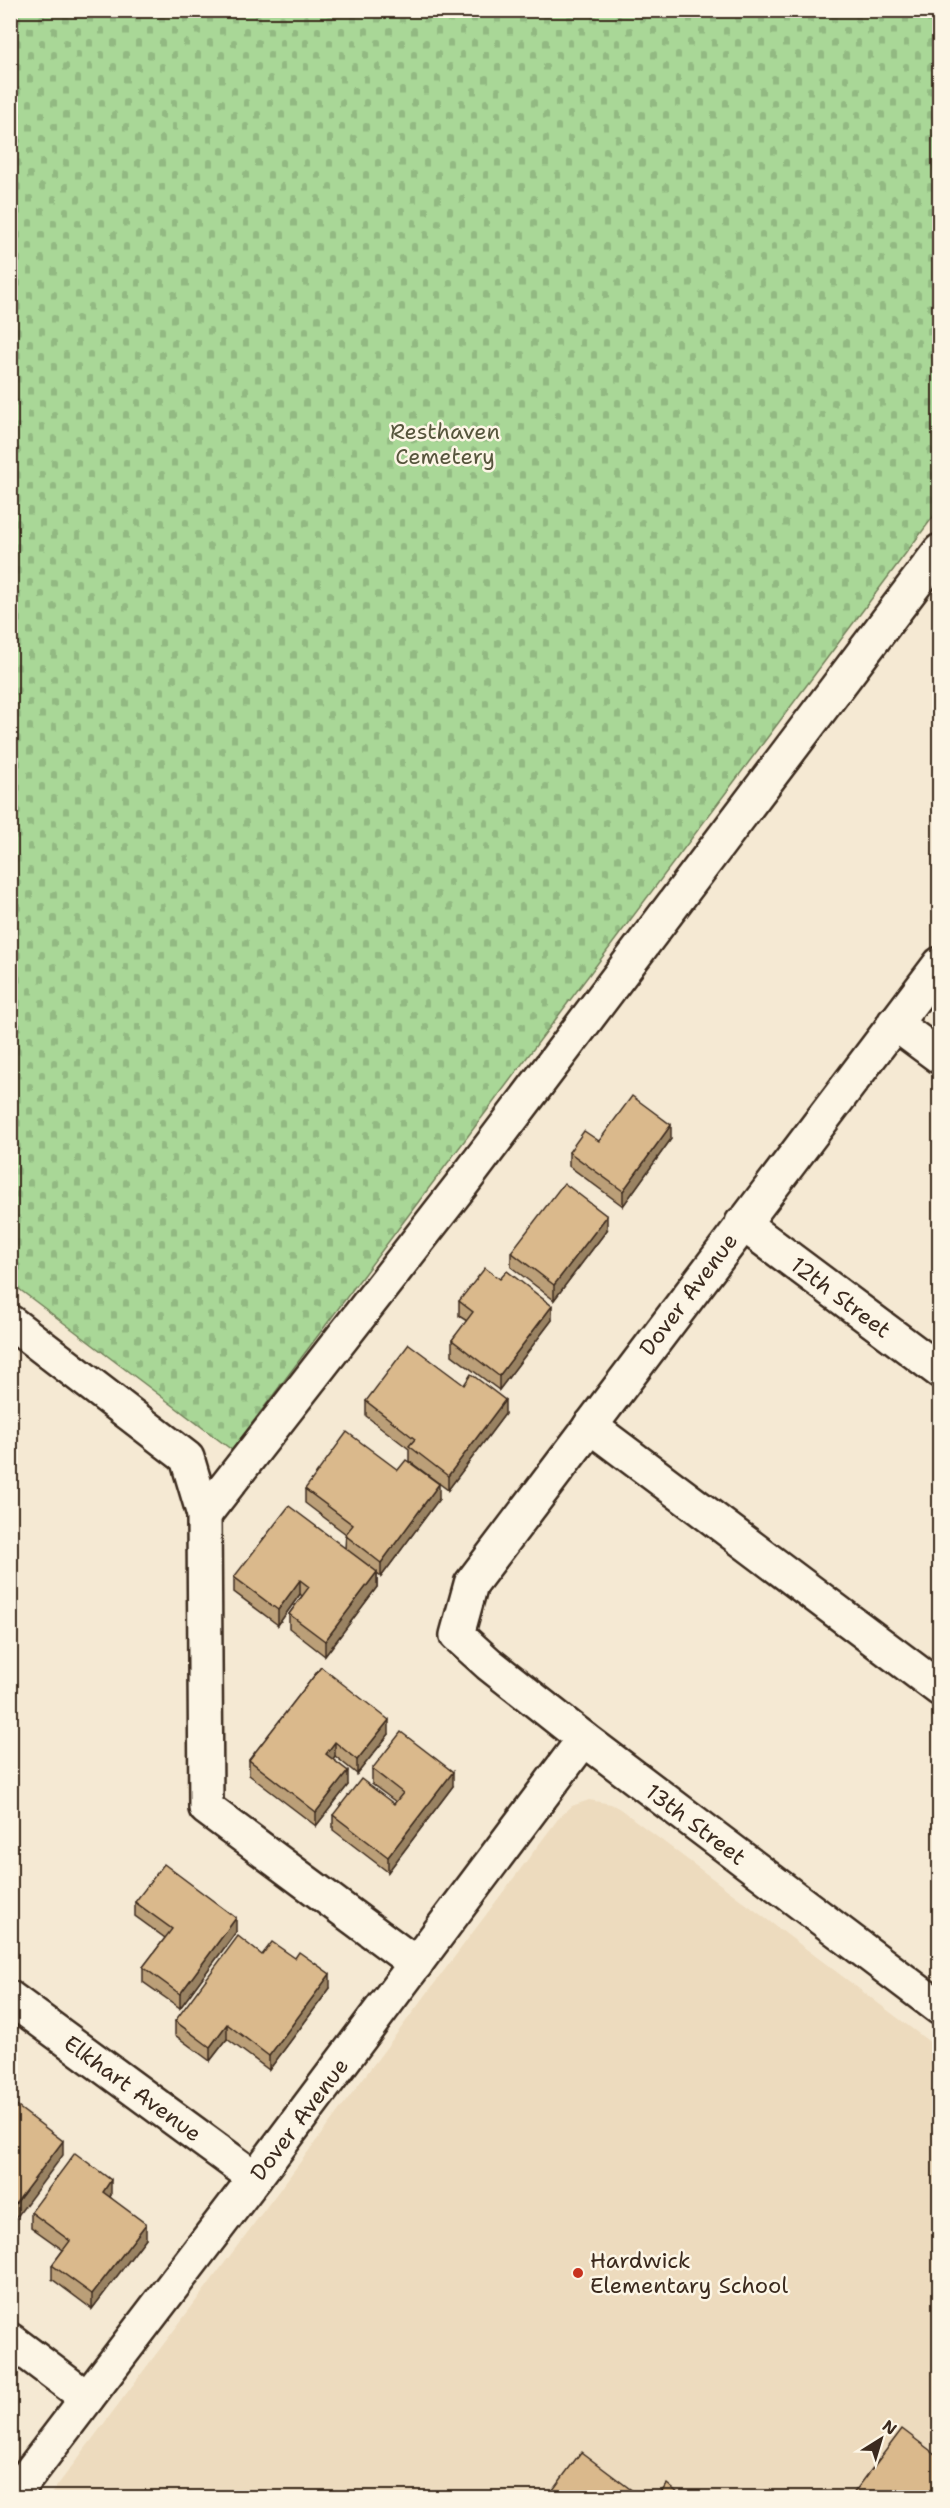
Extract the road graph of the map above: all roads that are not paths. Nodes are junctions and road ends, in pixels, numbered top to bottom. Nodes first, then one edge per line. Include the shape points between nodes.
1 (939, 551) edge
2 (939, 964) edge
3 (894, 1023) junction
4 (939, 1058) edge
5 (742, 1223) junction
6 (10, 1322) edge
7 (939, 1371) edge
8 (590, 1426) junction
9 (204, 1515) junction
10 (457, 1635) joint
11 (939, 1689) edge
12 (584, 1738) junction
13 (416, 1964) junction
14 (10, 1998) edge
15 (939, 2008) edge
16 (255, 2178) junction
17 (10, 2340) edge
18 (87, 2398) junction
19 (11, 2498) edge

1 - 9 street via 462,1184
2 - 3 street, Dover Avenue
3 - 4 street
3 - 5 street, Dover Avenue
5 - 7 street, 12th Street
5 - 8 street, Dover Avenue
6 - 9 street via 187,1458
8 - 10 street, Dover Avenue via 471,1584
8 - 11 street
9 - 13 street via 206,1808
10 - 12 street, 13th Street
12 - 13 street, Dover Avenue
12 - 15 street, 13th Street
13 - 16 street, Dover Avenue
14 - 16 street, Elkhart Avenue
16 - 18 street, Dover Avenue
17 - 18 street
18 - 19 street, Dover Avenue

